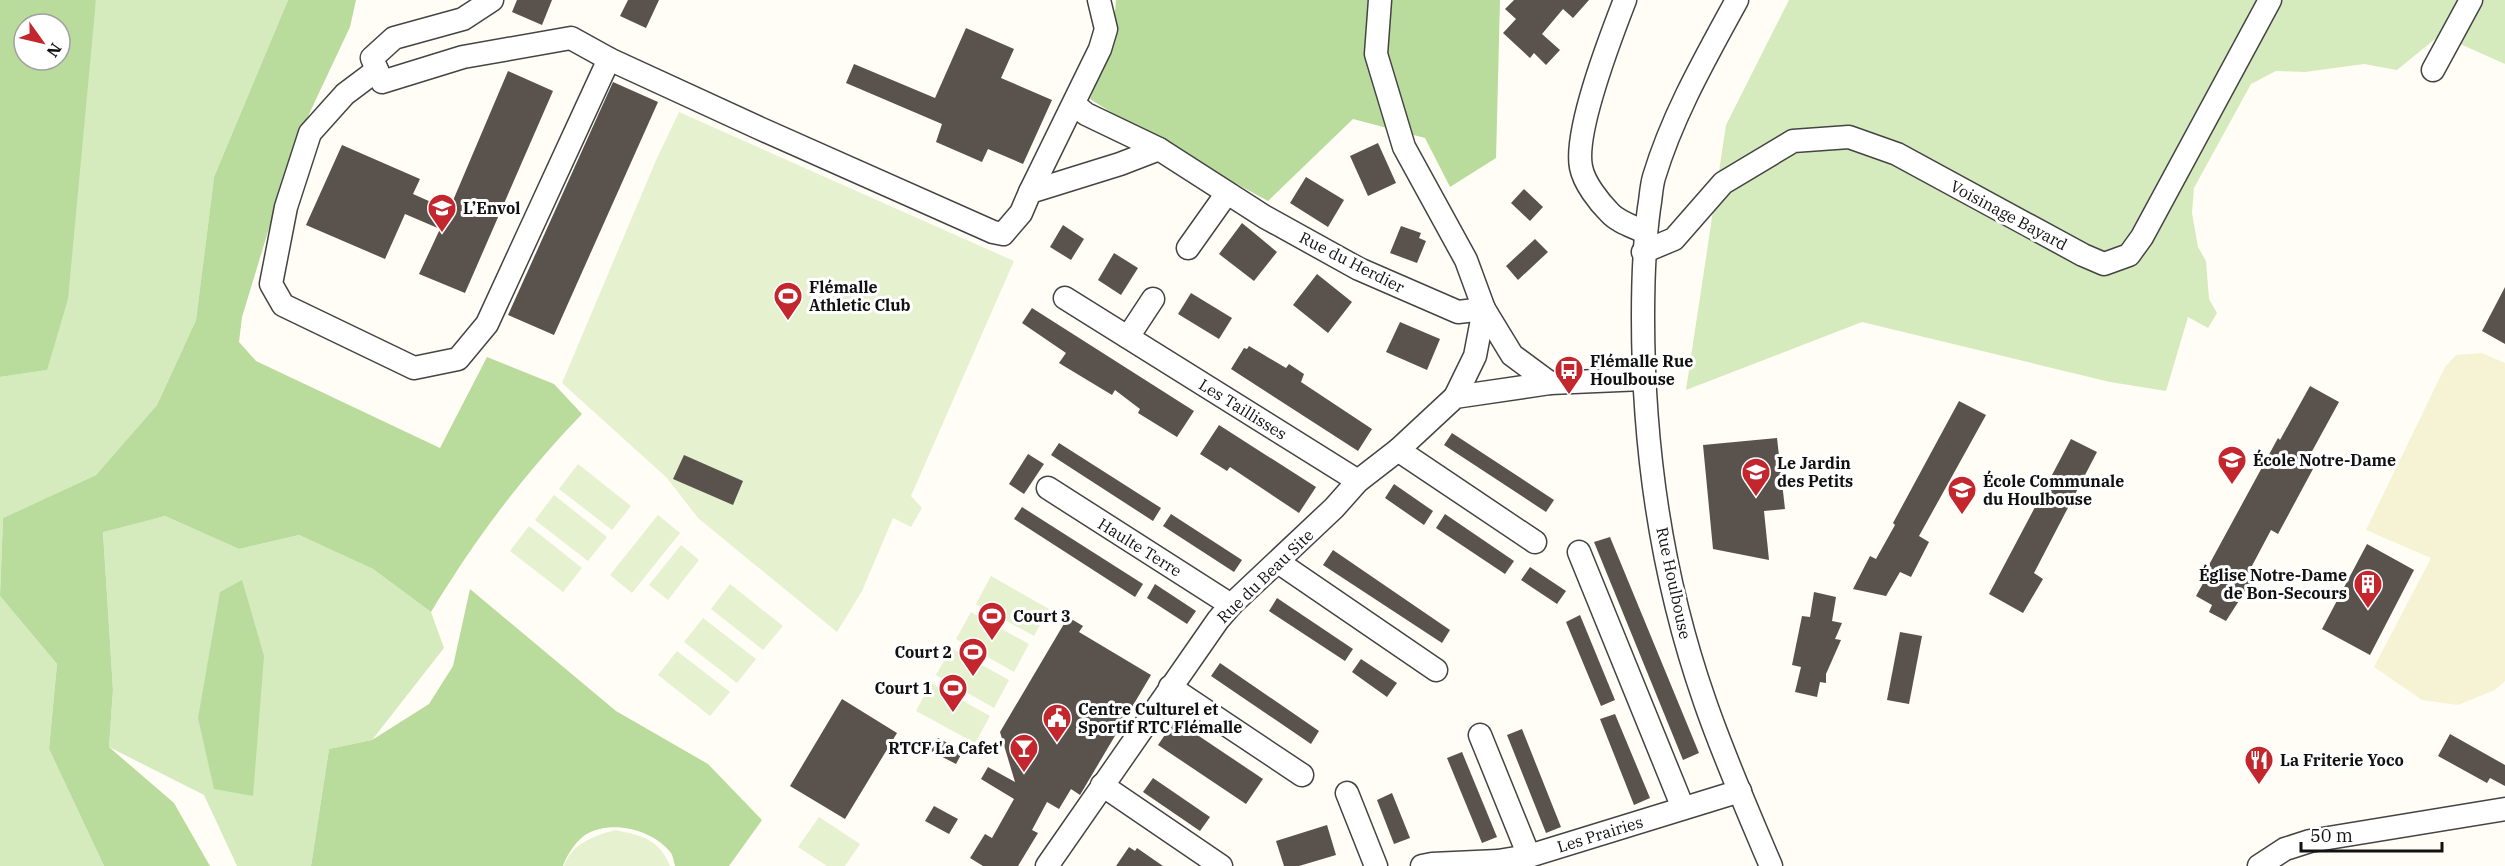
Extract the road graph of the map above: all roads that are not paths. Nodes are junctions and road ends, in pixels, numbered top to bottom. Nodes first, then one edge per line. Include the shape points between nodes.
1 (492, 0) edge
2 (1099, 0) edge
3 (1380, 0) edge
4 (1625, 0) edge
5 (1737, 0) edge
6 (2270, 0) edge
7 (2471, 0) edge
8 (609, 59) junction
9 (377, 70) junction
10 (2433, 70) dead end
11 (1074, 104) junction
12 (1160, 149) junction
13 (1030, 192) junction
14 (1227, 193) junction
15 (1644, 242) junction
16 (1188, 248) dead end
17 (1065, 298) dead end
18 (1153, 299) dead end
19 (1484, 309) junction
20 (1128, 337) junction
21 (1643, 379) junction
22 (1550, 383) junction
23 (1455, 397) junction
24 (1398, 450) junction
25 (1358, 481) junction
26 (1048, 488) dead end
27 (1535, 542) dead end
28 (1579, 552) dead end
29 (1278, 562) junction
30 (1231, 605) junction
31 (1436, 670) dead end
32 (1170, 687) junction
33 (1480, 735) dead end
34 (1302, 775) dead end
35 (1102, 785) junction
36 (1740, 791) junction
37 (1347, 792) dead end
38 (1683, 808) junction
39 (2505, 808) edge
40 (1529, 856) junction
41 (1212, 860) edge
42 (1769, 861) edge
43 (1047, 866) edge
44 (1376, 866) edge
45 (1422, 866) edge
46 (2259, 866) edge

1 - 9 street via 463,20 394,38 372,58
2 - 11 street via 1106,29
3 - 19 street via 1376,54 1404,147 1466,260
4 - 15 street via 1592,99 1580,148 1581,168 1611,215
5 - 15 street, Rue Houlbouse via 1690,87 1654,178
6 - 15 street, Voisinage Bayard via 2142,237 2128,255 2104,264 1897,154 1849,137 1793,141 1723,183 1674,239
7 - 10 street
8 - 9 street via 571,38 463,57 382,82
8 - 9 street via 487,324 458,359 414,368 283,305 271,284 286,207 310,133 345,94
8 - 13 street via 993,232 1003,234 1021,213
11 - 12 street, Rue du Herdier via 1086,114
11 - 13 street
12 - 13 street
12 - 14 street, Rue du Herdier
14 - 16 street
14 - 19 street, Rue du Herdier via 1359,269 1458,312
15 - 21 street, Rue Houlbouse
17 - 20 street, Les Taillisses
18 - 20 street
19 - 22 street via 1512,356
19 - 23 street via 1475,357
20 - 25 street, Les Taillisses
21 - 22 street
21 - 36 street, Rue Houlbouse via 1662,536 1680,619 1705,702
22 - 23 street
23 - 24 street
24 - 25 street, Rue du Beau Site
24 - 27 street
25 - 29 street, Rue du Beau Site
26 - 30 street, Haulte Terre
28 - 38 street
29 - 30 street, Rue du Beau Site
29 - 31 street
30 - 32 street, Rue du Beau Site
32 - 34 street
32 - 35 street, Rue du Beau Site
33 - 40 street
35 - 41 street
35 - 43 street, Rue du Beau Site
36 - 38 street, Les Prairies
36 - 42 street, Rue Houlbouse
37 - 44 street
38 - 40 street, Les Prairies
39 - 46 street via 2310,841 2285,849
40 - 45 street, Les Prairies

